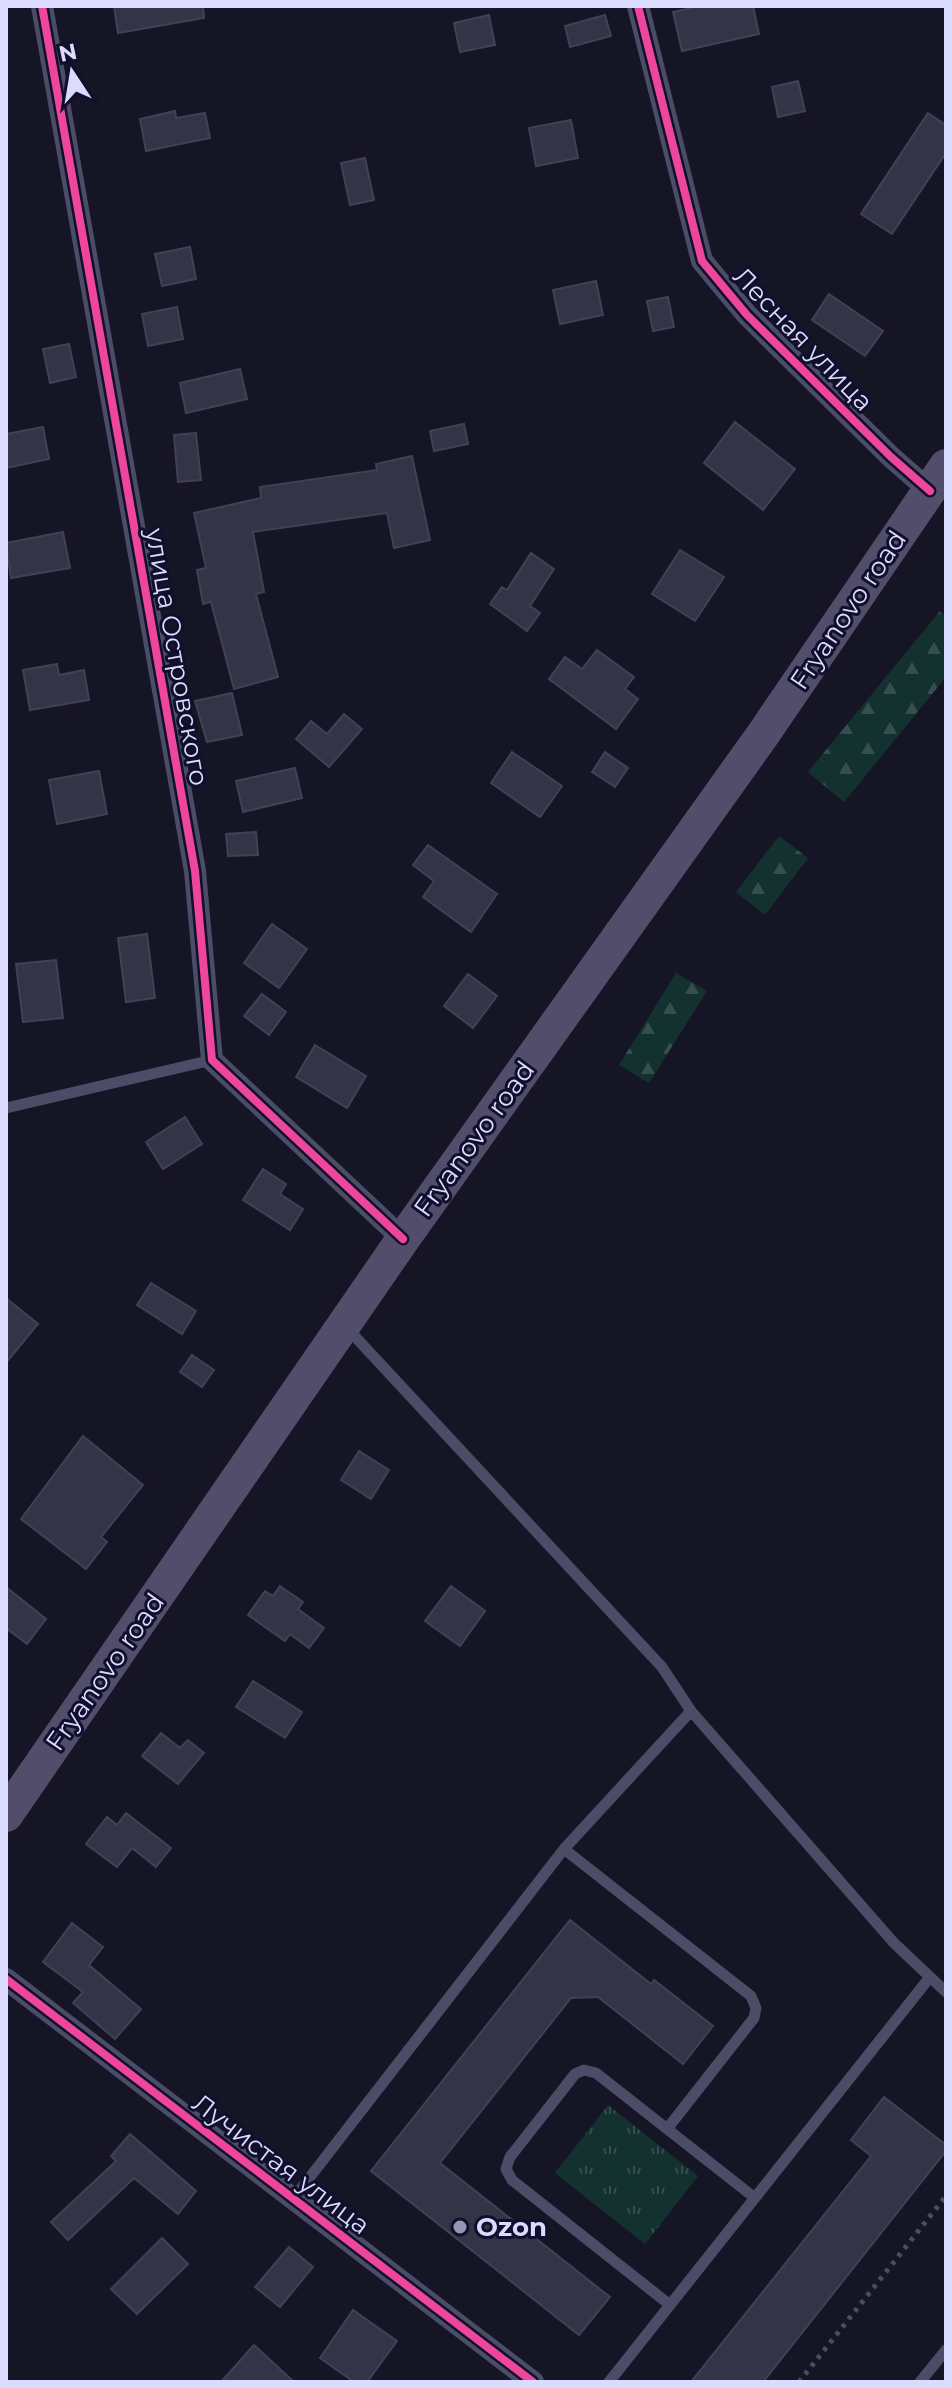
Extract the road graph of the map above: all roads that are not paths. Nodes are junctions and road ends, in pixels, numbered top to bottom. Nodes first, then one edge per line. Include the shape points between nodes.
1 (42, 6) edge
2 (638, 6) edge
3 (938, 479) edge
4 (212, 1060) junction
5 (6, 1108) edge
6 (403, 1239) junction
7 (344, 1324) junction
8 (691, 1711) junction
9 (6, 1815) edge
10 (564, 1849) junction
11 (930, 1977) junction
12 (6, 1979) edge
13 (946, 1992) edge
14 (667, 2129) junction
15 (755, 2198) junction
16 (293, 2199) junction
17 (670, 2305) junction
18 (946, 2350) edge
19 (533, 2382) edge
20 (609, 2382) edge
21 (920, 2382) edge

1 - 4 street, улица Островского via 195,871
2 - 3 street, Лесная улица via 702,261 747,315 891,457
3 - 6 main road, Fryanovo road
4 - 5 lane
4 - 6 street
6 - 7 main road, Fryanovo road
7 - 8 lane via 662,1667
7 - 9 main road, Fryanovo road
8 - 10 lane
8 - 11 lane via 894,1943
10 - 14 lane via 751,1996 756,2008 754,2018
10 - 16 lane
11 - 13 lane
11 - 15 lane
12 - 16 street, Лучистая улица
14 - 15 lane
14 - 17 lane via 596,2073 584,2070 575,2074 506,2169 512,2180
15 - 17 lane
16 - 19 street, Лучистая улица
17 - 20 lane
18 - 21 lane

